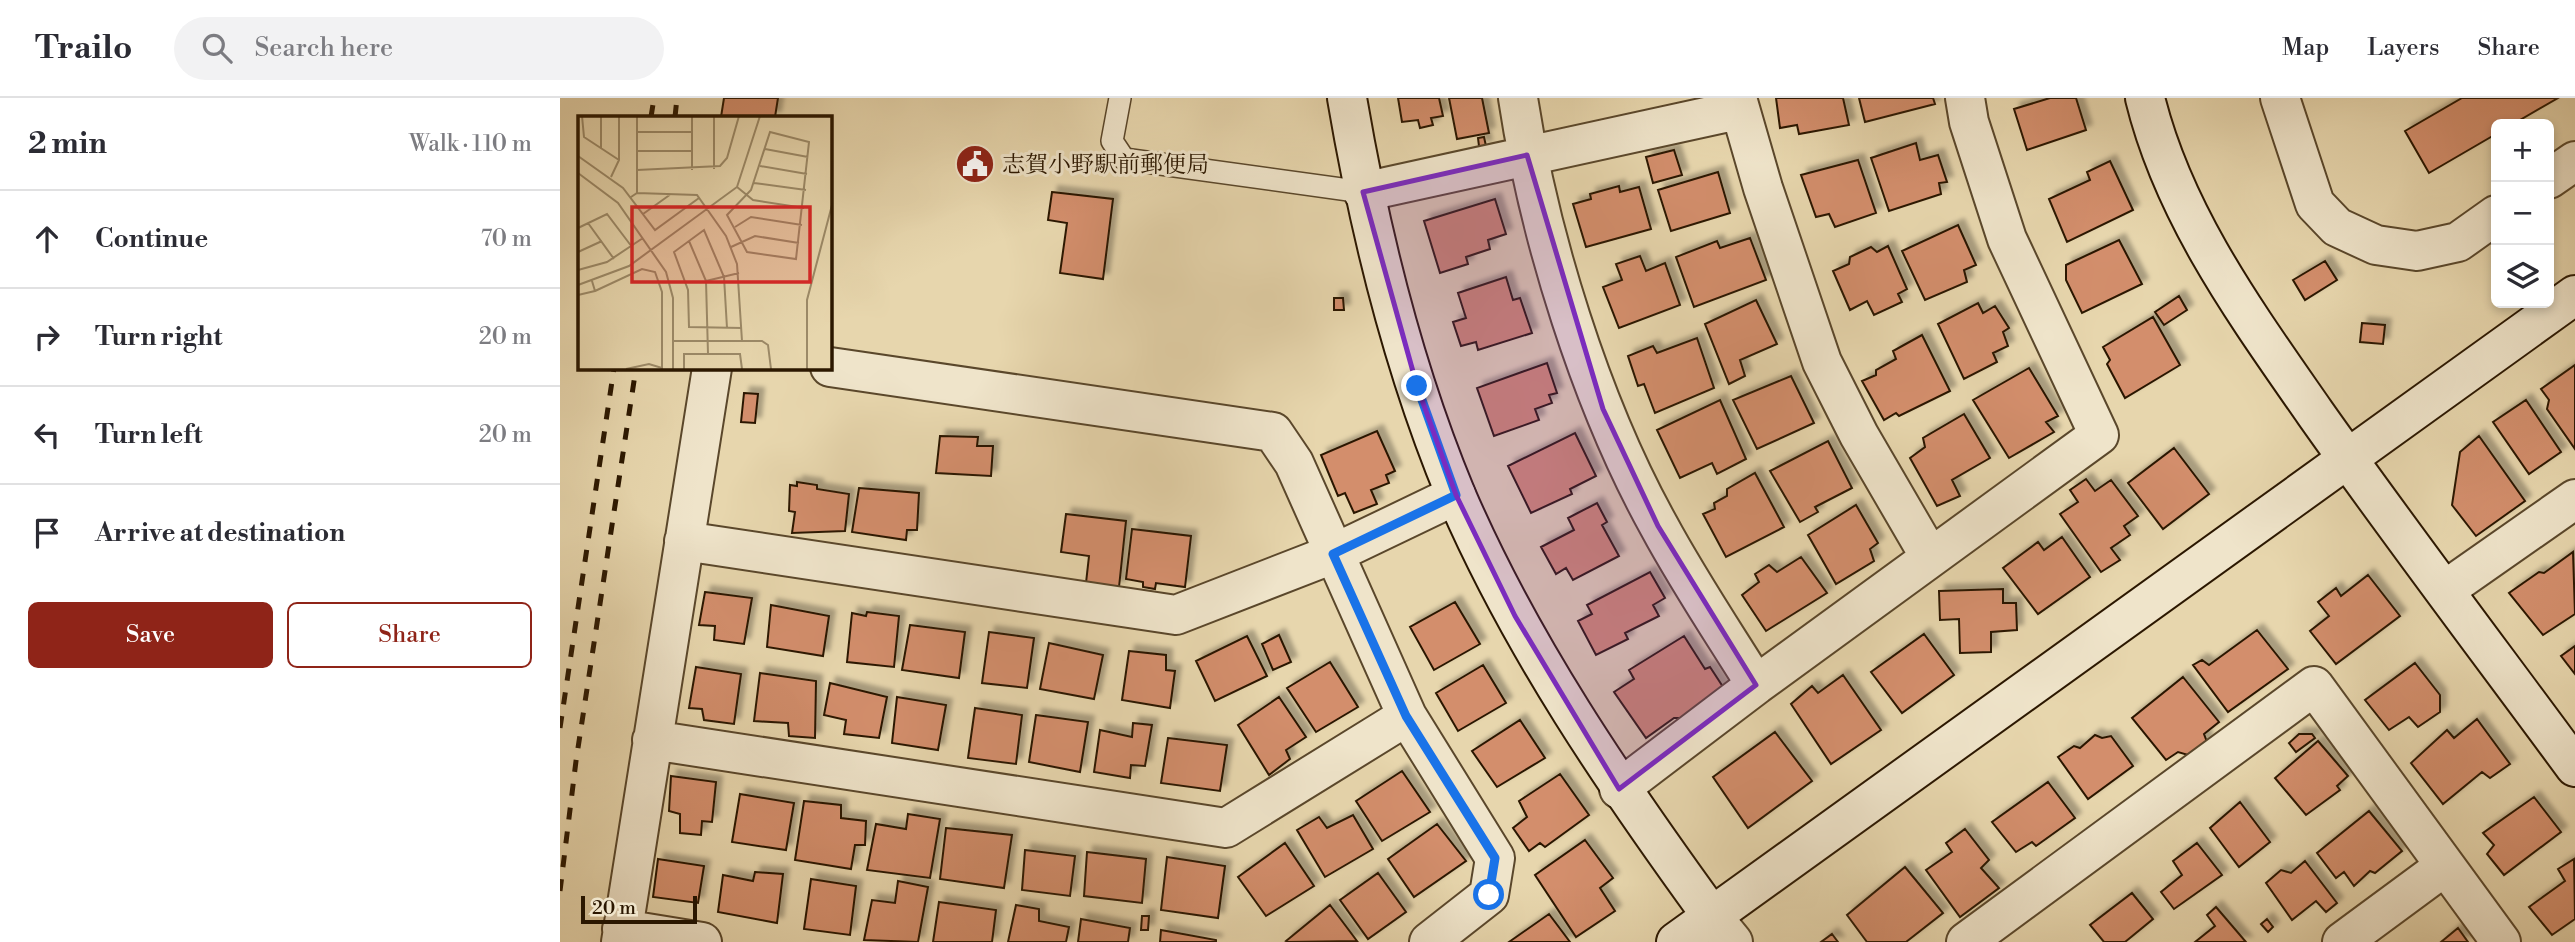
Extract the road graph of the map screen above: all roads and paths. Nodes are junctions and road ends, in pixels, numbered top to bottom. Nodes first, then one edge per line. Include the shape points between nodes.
1 (1120, 98) edge
2 (1347, 98) edge
3 (1518, 98) edge
4 (1965, 98) edge
5 (2145, 98) edge
6 (2280, 98) edge
7 (1737, 104) edge
8 (1527, 155) junction
9 (2575, 160) edge
10 (2554, 175) edge
11 (1363, 192) junction
12 (2491, 219) edge
13 (2575, 295) edge
14 (831, 367) edge
15 (712, 369) edge
16 (2347, 458) junction
17 (1456, 495) junction
18 (2575, 499) edge
19 (684, 541) junction
20 (1333, 554) junction
21 (1930, 558) junction
22 (2445, 590) junction
23 (1756, 685) junction
24 (1406, 716) junction
25 (652, 740) junction
26 (2575, 767) edge
27 (1619, 789) junction
28 (2445, 866) junction
29 (1722, 929) edge
30 (621, 936) edge
31 (702, 942) edge
32 (1429, 942) edge
33 (1676, 942) edge
34 (1966, 942) edge
35 (2342, 942) edge
36 (2501, 942) edge

1 - 11 lane via 1112,141 1124,159
2 - 11 street
3 - 8 street
4 - 21 street via 2007,239 2099,435
5 - 16 street via 2185,211 2244,311
6 - 12 street via 2315,204 2337,227 2376,245 2417,251 2458,242
7 - 8 street
7 - 21 street via 1822,362
8 - 11 street
8 - 23 street via 1555,262 1603,409 1658,526
9 - 10 street
11 - 17 street via 1388,293
13 - 16 street
14 - 20 street via 1273,432 1294,463
15 - 19 street
16 - 22 street
16 - 29 street
17 - 20 street
17 - 27 street via 1515,616
18 - 22 street
19 - 20 street via 1176,615
19 - 25 street
20 - 24 street
21 - 23 street
22 - 26 street
23 - 27 street
24 - 25 street via 1226,828
24 - 32 street via 1495,858 1489,895
25 - 30 street
27 - 29 street
28 - 34 street via 2314,686
28 - 35 street
28 - 36 street
29 - 33 street
30 - 31 street

